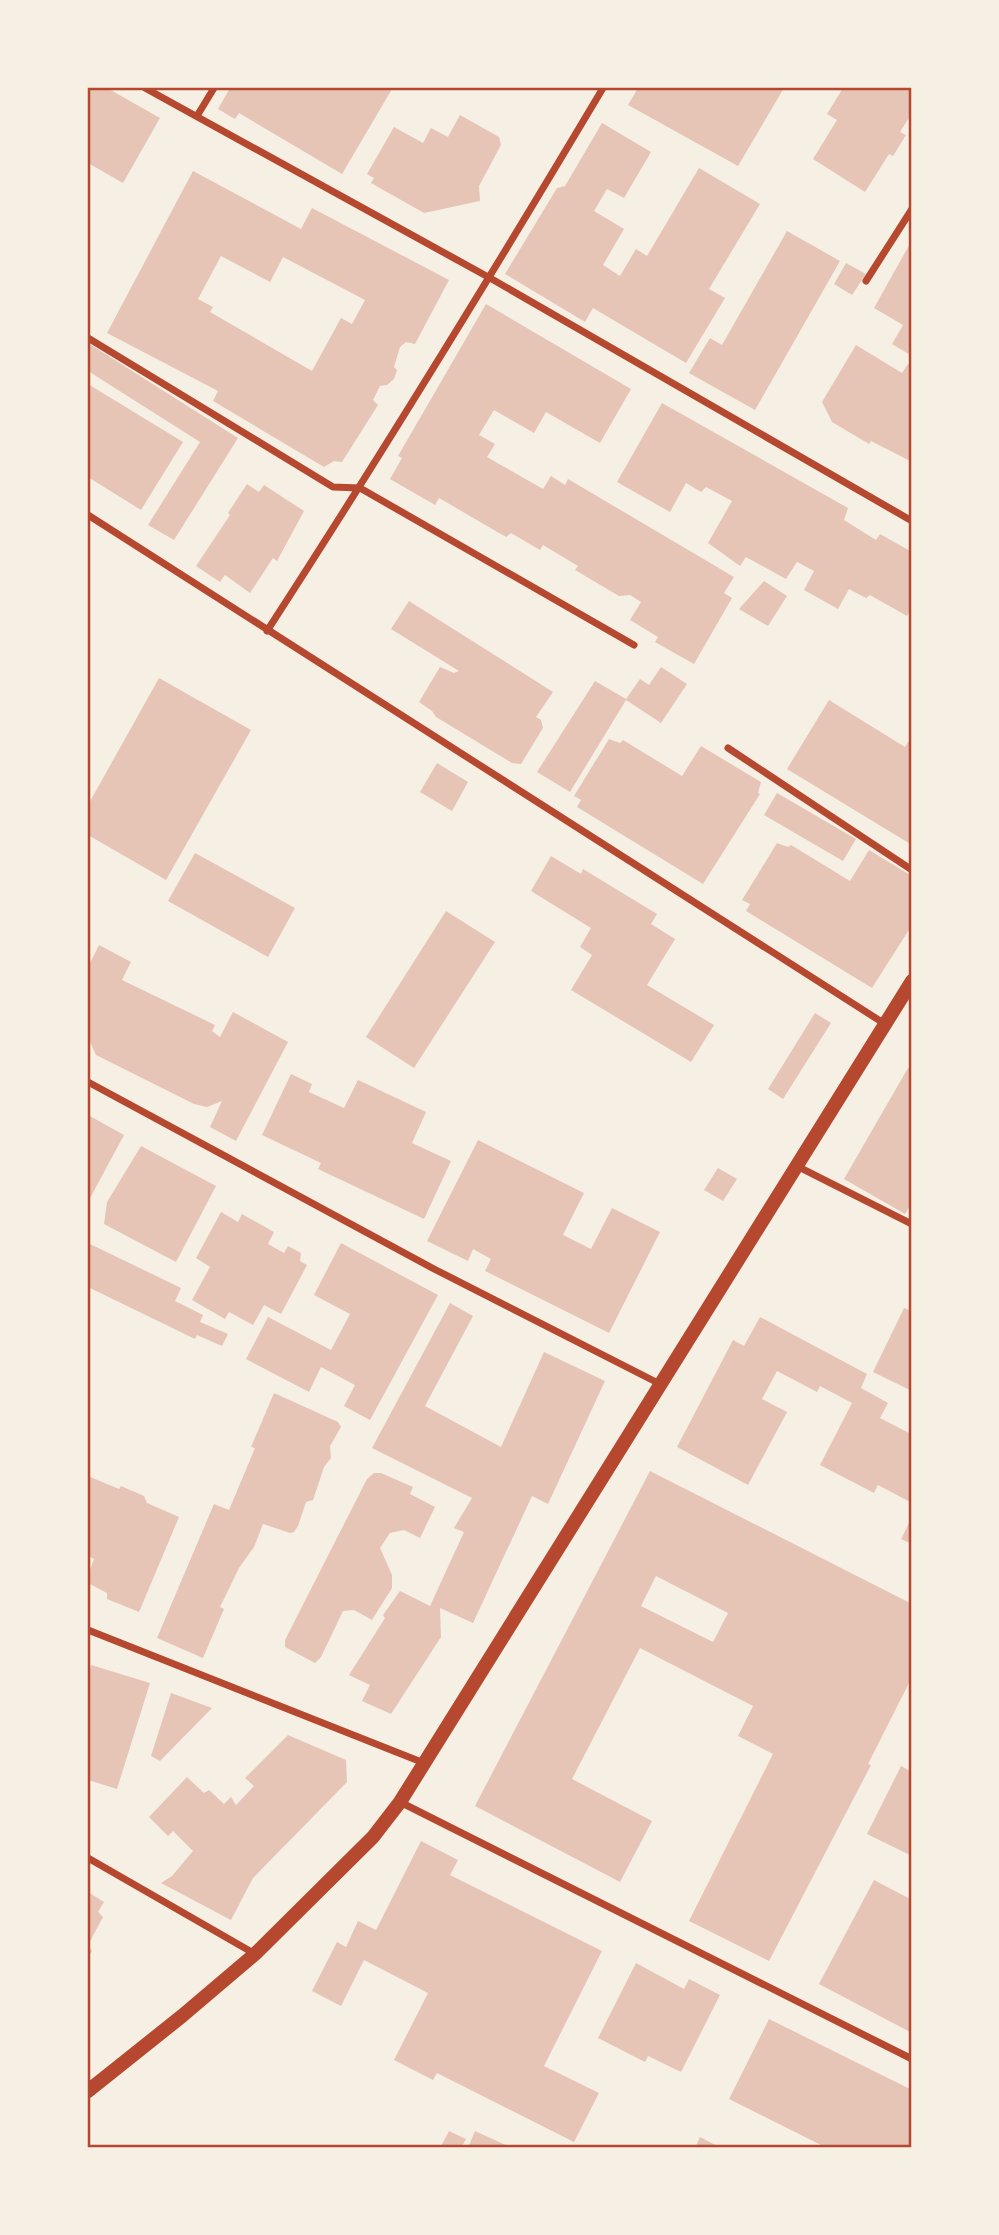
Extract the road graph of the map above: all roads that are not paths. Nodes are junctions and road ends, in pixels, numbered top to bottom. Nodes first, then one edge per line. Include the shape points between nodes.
1 (145, 88) edge
2 (214, 88) edge
3 (603, 88) edge
4 (197, 116) junction
5 (912, 209) edge
6 (490, 278) junction
7 (866, 281) dead end
8 (88, 338) edge
9 (360, 488) junction
10 (88, 515) edge
11 (912, 521) edge
12 (267, 631) junction
13 (634, 645) dead end
14 (728, 748) dead end
15 (912, 870) edge
16 (912, 981) edge
17 (885, 1024) junction
18 (88, 1082) edge
19 (796, 1166) junction
20 (912, 1224) edge
21 (660, 1384) junction
22 (88, 1630) edge
23 (424, 1763) junction
24 (400, 1802) junction
25 (88, 1857) edge
26 (255, 1954) junction
27 (912, 2059) edge
28 (88, 2091) edge

1 - 4 street
2 - 4 street
3 - 6 street
4 - 6 street
5 - 7 street
6 - 9 street
6 - 11 street
8 - 9 street via 333,488
9 - 12 street
9 - 13 street
10 - 12 street
12 - 17 street
14 - 15 street
16 - 17 main road
17 - 19 main road
18 - 21 street via 436,1270
19 - 20 street
19 - 21 main road
21 - 23 main road
22 - 23 street
23 - 24 main road
24 - 26 main road via 373,1837
24 - 27 street
25 - 26 street
26 - 28 main road

